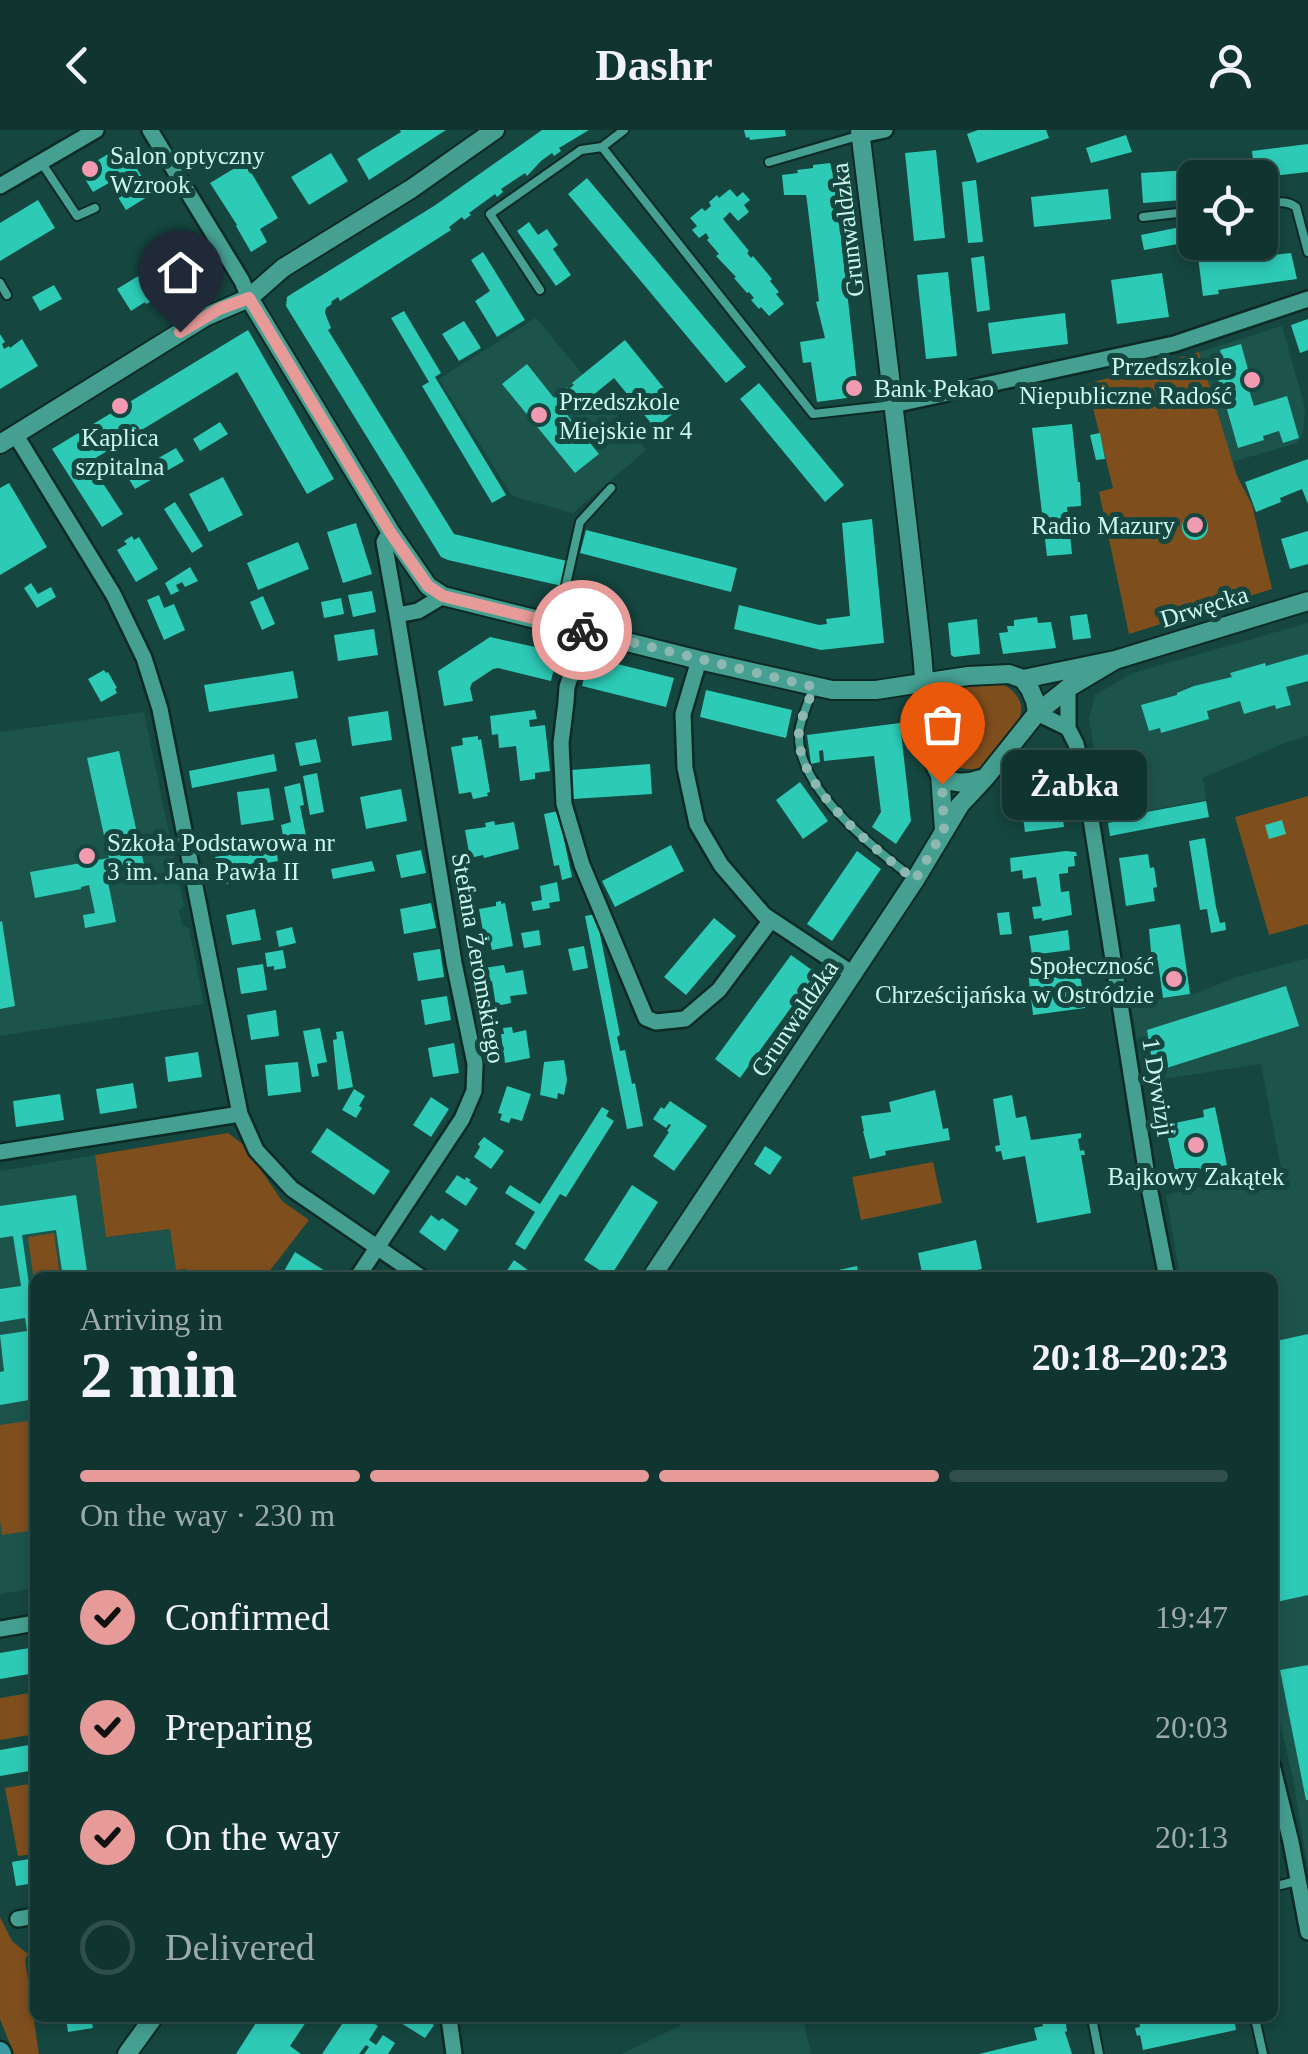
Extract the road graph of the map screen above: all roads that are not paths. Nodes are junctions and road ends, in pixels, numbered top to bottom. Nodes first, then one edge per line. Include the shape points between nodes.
1 (96, 130) edge
2 (150, 130) edge
3 (495, 130) edge
4 (624, 130) edge
5 (884, 130) edge
6 (861, 132) edge
7 (602, 147) junction
8 (41, 162) junction
9 (770, 162) dead end
10 (0, 186) edge
11 (1278, 202) edge
12 (95, 208) dead end
13 (1178, 214) edge
14 (1143, 217) dead end
15 (1308, 252) edge
16 (0, 283) edge
17 (540, 290) dead end
18 (8, 295) dead end
19 (249, 298) junction
20 (1308, 300) edge
21 (894, 405) junction
22 (8, 439) edge
23 (611, 488) dead end
24 (390, 532) junction
25 (443, 596) junction
26 (1308, 600) edge
27 (396, 616) junction
28 (557, 625) junction
29 (585, 631) junction
30 (699, 660) junction
31 (1116, 660) junction
32 (1023, 679) junction
33 (925, 682) junction
34 (814, 687) junction
35 (1068, 688) junction
36 (1037, 713) junction
37 (1068, 728) junction
38 (940, 774) junction
39 (986, 777) junction
40 (944, 830) junction
41 (915, 880) junction
42 (771, 920) junction
43 (854, 974) junction
44 (240, 1114) junction
45 (0, 1152) edge
46 (378, 1247) junction
47 (362, 1272) edge
48 (413, 1272) edge
49 (655, 1272) edge
50 (1166, 1272) edge
51 (30, 1624) edge
52 (0, 1629) edge
53 (1278, 1792) edge
54 (1298, 1881) junction
55 (1278, 1886) edge
56 (30, 1917) edge
57 (18, 1919) dead end
58 (1308, 1932) edge
59 (150, 2022) edge
60 (450, 2022) edge
61 (1093, 2022) edge
62 (1256, 2022) edge
63 (130, 2053) edge
64 (454, 2054) edge
65 (1099, 2054) edge
66 (1262, 2054) edge

1 - 8 street
2 - 19 street
3 - 19 street via 284,268
4 - 7 lane
5 - 6 street
6 - 9 lane
6 - 21 street, Grunwaldzka
7 - 17 lane via 581,150 490,214
7 - 21 lane via 812,414
8 - 10 street
8 - 12 lane via 77,216
11 - 15 lane via 1296,207
13 - 14 lane
16 - 18 lane
19 - 22 street via 205,317
19 - 24 street
20 - 21 street via 1174,344
21 - 33 street, Grunwaldzka
22 - 44 street via 112,594 144,658 163,723
23 - 28 lane via 580,522
24 - 25 street via 428,586
24 - 27 street, Stefana Żeromskiego via 384,542
25 - 27 street
25 - 28 street
26 - 31 street, Drwęcka
27 - 46 street, Stefana Żeromskiego via 474,1092
28 - 29 street
29 - 30 street
29 - 42 street via 568,686 561,743 564,804 582,865 646,1018 685,1019 718,990
30 - 34 street
30 - 42 street via 683,714 697,824 720,865
31 - 32 street, Drwęcka
31 - 35 street, Drwęcka
32 - 33 street via 989,674
32 - 36 street
33 - 34 street via 876,690
33 - 38 street via 931,750
34 - 41 lane via 799,732 804,765 856,832
35 - 36 street, Drwęcka
35 - 37 street, 1 Dywizji
36 - 37 street
36 - 39 street
37 - 50 street, 1 Dywizji via 1085,780
38 - 39 street via 958,783
38 - 40 street
39 - 40 street
40 - 41 street, Grunwaldzka
41 - 43 street, Grunwaldzka
42 - 43 street
43 - 49 street, Grunwaldzka
44 - 45 street
44 - 46 street via 256,1150 292,1189
46 - 47 street, Stefana Żeromskiego
46 - 48 street
51 - 52 street
53 - 54 street
54 - 55 lane
54 - 58 street
56 - 57 street
59 - 63 street
60 - 64 street
61 - 65 lane
62 - 66 lane

